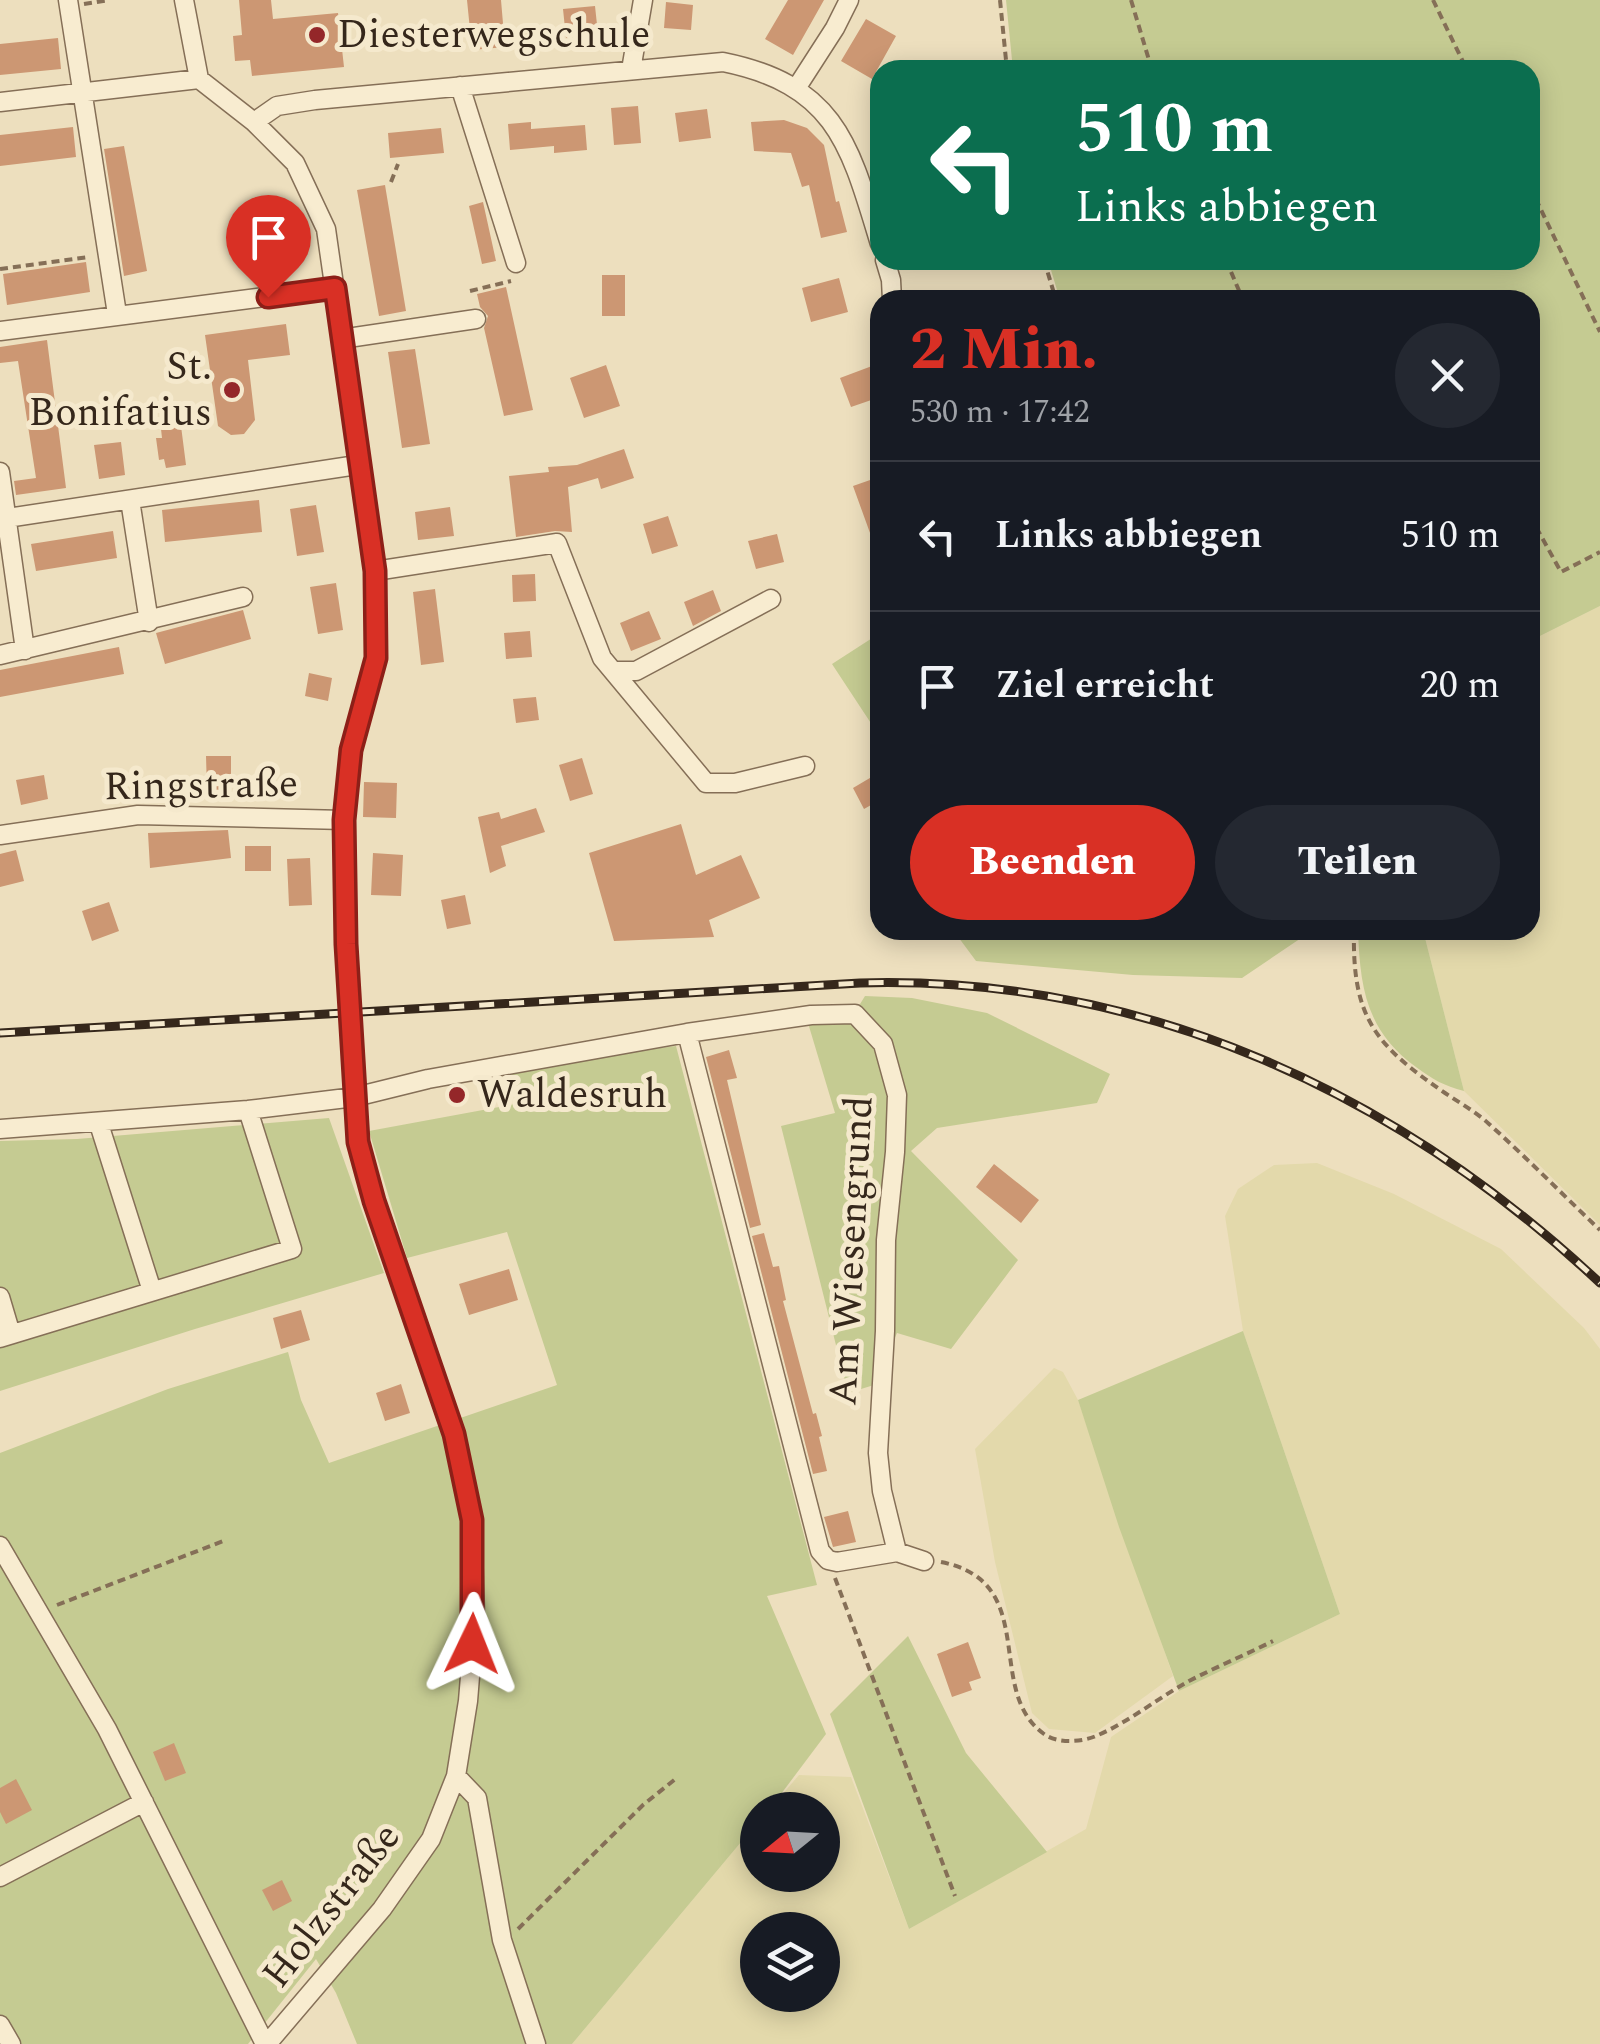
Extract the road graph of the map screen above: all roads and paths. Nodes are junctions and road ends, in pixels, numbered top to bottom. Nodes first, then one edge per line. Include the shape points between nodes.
1 (109, 0) edge
2 (184, 0) edge
3 (643, 0) edge
4 (849, 0) edge
5 (1000, 0) edge
6 (1131, 0) edge
7 (1433, 0) edge
8 (69, 4) edge
9 (1006, 60) edge
10 (1149, 60) edge
11 (1463, 60) edge
12 (631, 70) junction
13 (200, 79) junction
14 (460, 86) junction
15 (797, 88) junction
16 (83, 92) junction
17 (0, 102) edge
18 (254, 122) junction
19 (398, 164) dead end
20 (392, 182) dead end
21 (1540, 208) edge
22 (870, 211) edge
23 (108, 254) junction
24 (516, 263) joint
25 (0, 270) edge
26 (335, 288) junction
27 (470, 291) dead end
28 (117, 314) junction
29 (476, 319) dead end
30 (0, 331) edge
31 (1600, 332) edge
32 (342, 340) junction
33 (358, 465) junction
34 (0, 472) edge
35 (130, 500) junction
36 (2, 518) edge
37 (1540, 534) edge
38 (1600, 552) edge
39 (375, 571) junction
40 (243, 597) dead end
41 (771, 599) dead end
42 (149, 622) junction
43 (25, 650) junction
44 (0, 655) edge
45 (613, 671) junction
46 (805, 766) dead end
47 (344, 820) junction
48 (0, 835) edge
49 (1354, 940) edge
50 (687, 1034) junction
51 (354, 1088) junction
52 (248, 1110) junction
53 (100, 1124) junction
54 (0, 1129) edge
55 (1600, 1230) edge
56 (152, 1291) junction
57 (0, 1297) edge
58 (5, 1336) edge
59 (226, 1540) dead end
60 (0, 1546) edge
61 (897, 1552) junction
62 (828, 1560) junction
63 (924, 1561) joint
64 (38, 1612) junction
65 (1272, 1642) dead end
66 (456, 1776) junction
67 (678, 1777) dead end
68 (144, 1802) junction
69 (0, 1876) edge
70 (955, 1896) dead end
71 (502, 1940) junction
72 (0, 2024) edge
73 (12, 2044) edge
74 (266, 2044) edge
75 (536, 2044) edge

1 - 8 path
2 - 13 street
3 - 12 street
4 - 15 street
5 - 9 path
6 - 10 path
7 - 11 path
8 - 16 street
12 - 14 street
12 - 15 street via 723,62
13 - 16 street
13 - 18 street, Holzstraße
14 - 18 street via 277,106
14 - 24 street
15 - 22 street via 830,121 855,162
16 - 17 street
16 - 23 street
18 - 26 street, Holzstraße via 294,163 326,228
19 - 20 path
21 - 31 path
23 - 25 path
23 - 28 street
24 - 27 path via 512,281
26 - 28 street
26 - 32 street, Holzstraße
28 - 30 street
29 - 32 street
32 - 33 street, Holzstraße
33 - 35 street
33 - 39 street, Holzstraße
34 - 36 street
35 - 36 street
35 - 42 street
36 - 43 street
37 - 38 path via 1561,572
39 - 45 street via 556,543
39 - 47 street, Holzstraße via 376,658 351,750
40 - 42 street
41 - 45 street via 636,670
42 - 43 street
43 - 44 street
45 - 46 street via 706,783
47 - 48 street, Ringstraße via 138,815
47 - 51 street, Holzstraße, bridge
49 - 55 path via 1364,1010 1398,1060 1487,1122
50 - 51 street, Am Wiesengrund
50 - 61 street, Am Wiesengrund via 811,1014 855,1014 883,1044 897,1096 878,1452
50 - 62 street, Am Wiesengrund via 820,1551
51 - 52 street, Am Wiesengrund
51 - 66 street, Holzstraße via 366,1172 454,1434 472,1520 474,1615
52 - 53 street, Am Wiesengrund
52 - 56 street via 292,1249
53 - 54 street, Am Wiesengrund
53 - 56 street
56 - 58 street
57 - 58 street
59 - 64 path
60 - 64 street
61 - 62 street
61 - 63 street
62 - 70 path
63 - 65 path via 966,1569 997,1598 1022,1704 1046,1736 1094,1738
64 - 68 street
66 - 71 street via 478,1798
66 - 74 street, Holzstraße via 431,1838 382,1909
67 - 71 path
68 - 69 street
68 - 74 street
71 - 75 street
72 - 73 street

